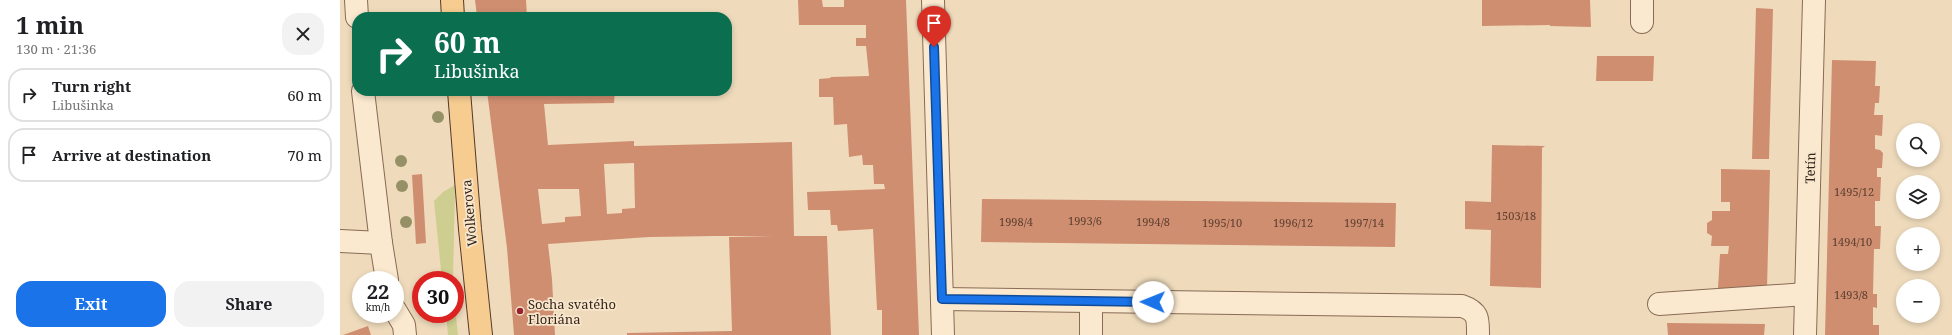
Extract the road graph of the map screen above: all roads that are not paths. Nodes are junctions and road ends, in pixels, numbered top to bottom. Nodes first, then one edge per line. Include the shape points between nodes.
1 (356, 0) edge
2 (452, 0) edge
3 (933, 0) edge
4 (1642, 0) edge
5 (1814, 0) edge
6 (357, 12) edge
7 (453, 12) edge
8 (1642, 22) dead end
9 (364, 96) edge
10 (459, 96) edge
11 (340, 241) edge
12 (381, 243) junction
13 (386, 271) edge
14 (1806, 294) junction
15 (942, 299) junction
16 (1091, 301) junction
17 (1659, 304) dead end
18 (403, 323) edge
19 (405, 335) edge
20 (481, 335) edge
21 (943, 335) edge
22 (1091, 335) edge
23 (1478, 335) edge
24 (1805, 335) edge

1 - 6 street
2 - 7 main road
3 - 15 street
4 - 8 street
5 - 14 street, Tetín
9 - 12 street
10 - 20 main road, Wolkerova
11 - 12 street
12 - 13 street
14 - 17 street
14 - 24 street, Tetín
15 - 16 street
15 - 21 street
16 - 22 street
16 - 23 street via 1462,306 1471,309 1478,317
18 - 19 street

